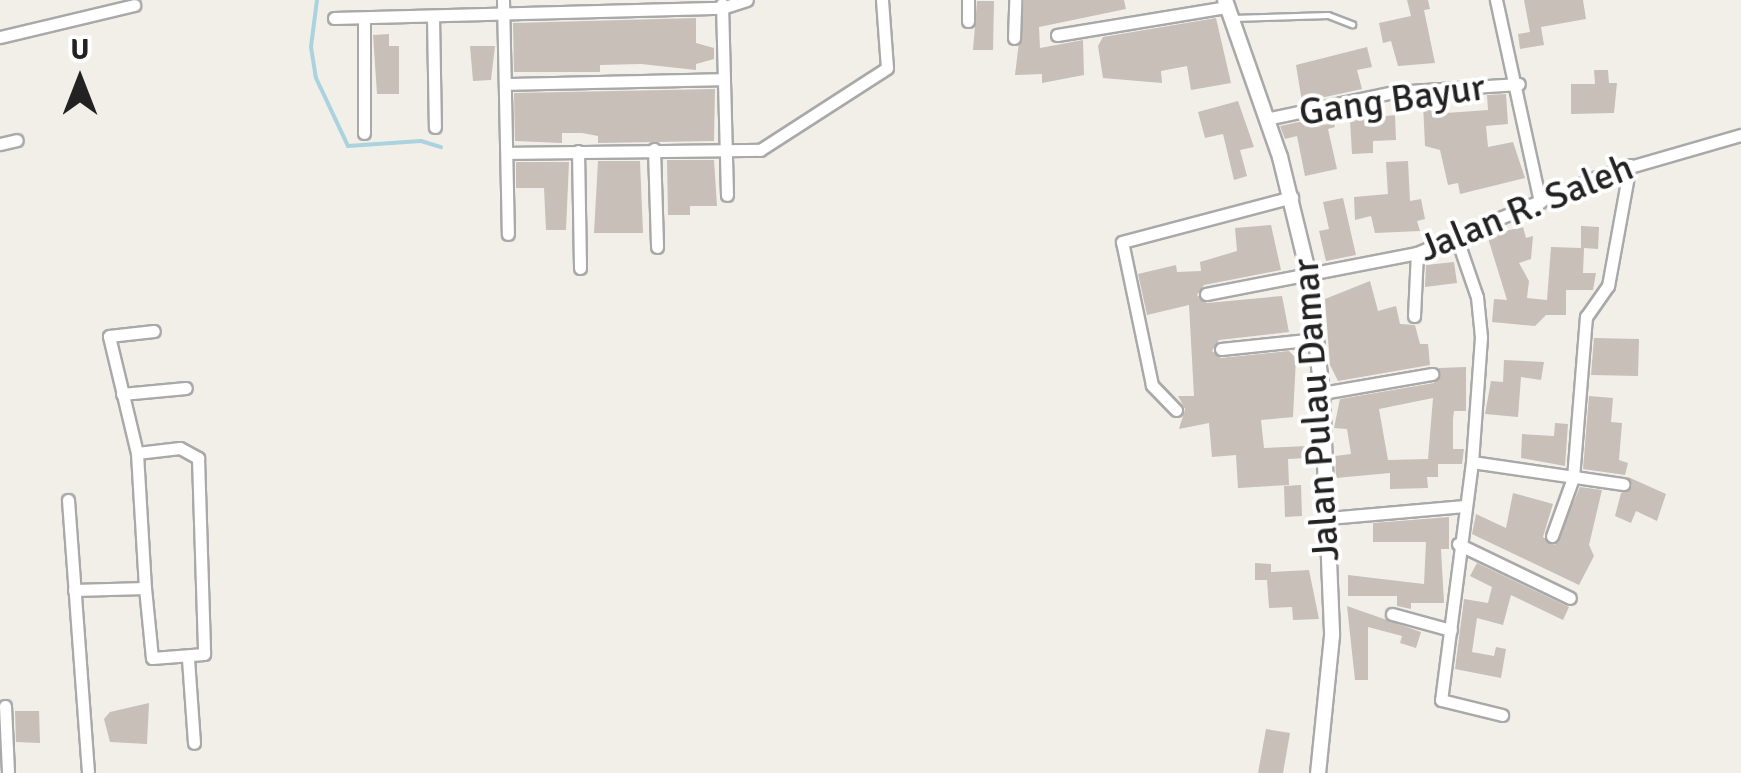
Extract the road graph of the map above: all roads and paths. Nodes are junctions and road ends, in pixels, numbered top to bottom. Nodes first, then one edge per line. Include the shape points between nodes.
1 (503, 0) edge
2 (747, 0) edge
3 (882, 0) edge
4 (968, 0) edge
5 (1015, 0) edge
6 (1496, 0) edge
7 (722, 4) edge
8 (134, 5) dead end
9 (1227, 9) edge
10 (504, 14) junction
11 (433, 17) junction
12 (334, 18) dead end
13 (364, 19) junction
14 (968, 21) dead end
15 (1352, 24) dead end
16 (1057, 36) dead end
17 (0, 37) edge
18 (1014, 38) dead end
19 (724, 79) junction
20 (505, 84) junction
21 (1519, 84) junction
22 (1266, 119) junction
23 (435, 127) dead end
24 (364, 133) dead end
25 (1741, 135) edge
26 (16, 140) dead end
27 (0, 144) edge
28 (726, 148) junction
29 (654, 149) junction
30 (578, 151) junction
31 (507, 152) junction
32 (1630, 165) junction
33 (726, 195) dead end
34 (1292, 197) junction
35 (1540, 202) junction
36 (508, 234) dead end
37 (1457, 238) junction
38 (656, 247) dead end
39 (1417, 253) junction
40 (580, 268) dead end
41 (1309, 276) junction
42 (1206, 294) dead end
43 (1414, 316) dead end
44 (154, 331) dead end
45 (1316, 338) junction
46 (1221, 348) dead end
47 (1432, 374) dead end
48 (186, 388) dead end
49 (1322, 393) junction
50 (122, 394) junction
51 (1176, 410) dead end
52 (137, 453) junction
53 (1472, 462) junction
54 (1574, 478) junction
55 (1623, 484) dead end
56 (68, 500) dead end
57 (1464, 506) junction
58 (1328, 518) junction
59 (1552, 536) dead end
60 (1458, 544) junction
61 (145, 588) junction
62 (74, 590) junction
63 (1570, 598) dead end
64 (1392, 614) dead end
65 (1451, 630) junction
66 (188, 659) junction
67 (5, 706) dead end
68 (1502, 715) dead end
69 (194, 743) dead end
70 (8, 773) edge
71 (88, 773) edge
72 (1318, 773) edge

1 - 10 street
2 - 7 street
3 - 28 street via 887,68 760,150
4 - 14 street
5 - 18 street
6 - 21 street
7 - 10 street
7 - 19 street
8 - 17 street
9 - 15 lane via 1328,15
9 - 16 street
9 - 22 street, Jalan Pulau Damar
10 - 11 street
10 - 20 street
11 - 13 street
11 - 23 street
12 - 13 street
13 - 24 street
19 - 20 street
19 - 28 street
20 - 31 street
21 - 22 street, Gang Bayur via 1394,92
21 - 35 street
22 - 34 street, Jalan Pulau Damar
25 - 32 street, Jalan R. Saleh
26 - 27 street
28 - 29 street
28 - 33 street
29 - 30 street
29 - 38 street
30 - 31 street
30 - 40 street
31 - 36 street
32 - 35 street, Jalan R. Saleh
32 - 54 street via 1608,286 1586,317
34 - 41 street, Jalan Pulau Damar
34 - 51 street via 1122,242 1152,385
35 - 37 street, Jalan R. Saleh
37 - 39 street, Jalan R. Saleh
37 - 53 street via 1480,318
39 - 41 street, Jalan R. Saleh
39 - 43 street
41 - 42 street, Jalan R. Saleh
41 - 45 street, Jalan Pulau Damar
44 - 50 street via 110,336
45 - 46 street
45 - 49 street, Jalan Pulau Damar
47 - 49 street
48 - 50 street
49 - 58 street, Jalan Pulau Damar
50 - 52 street
52 - 61 street
52 - 66 street via 180,448 198,458 208,643 204,654
53 - 54 street
53 - 57 street
54 - 55 street
54 - 59 street
56 - 62 street
57 - 58 street
57 - 60 street
58 - 72 street, Jalan Pulau Damar via 1332,663
60 - 63 street
60 - 65 street
61 - 62 street
61 - 66 street via 152,658
62 - 71 street
64 - 65 street
65 - 68 street via 1441,701
66 - 69 street
67 - 70 street

